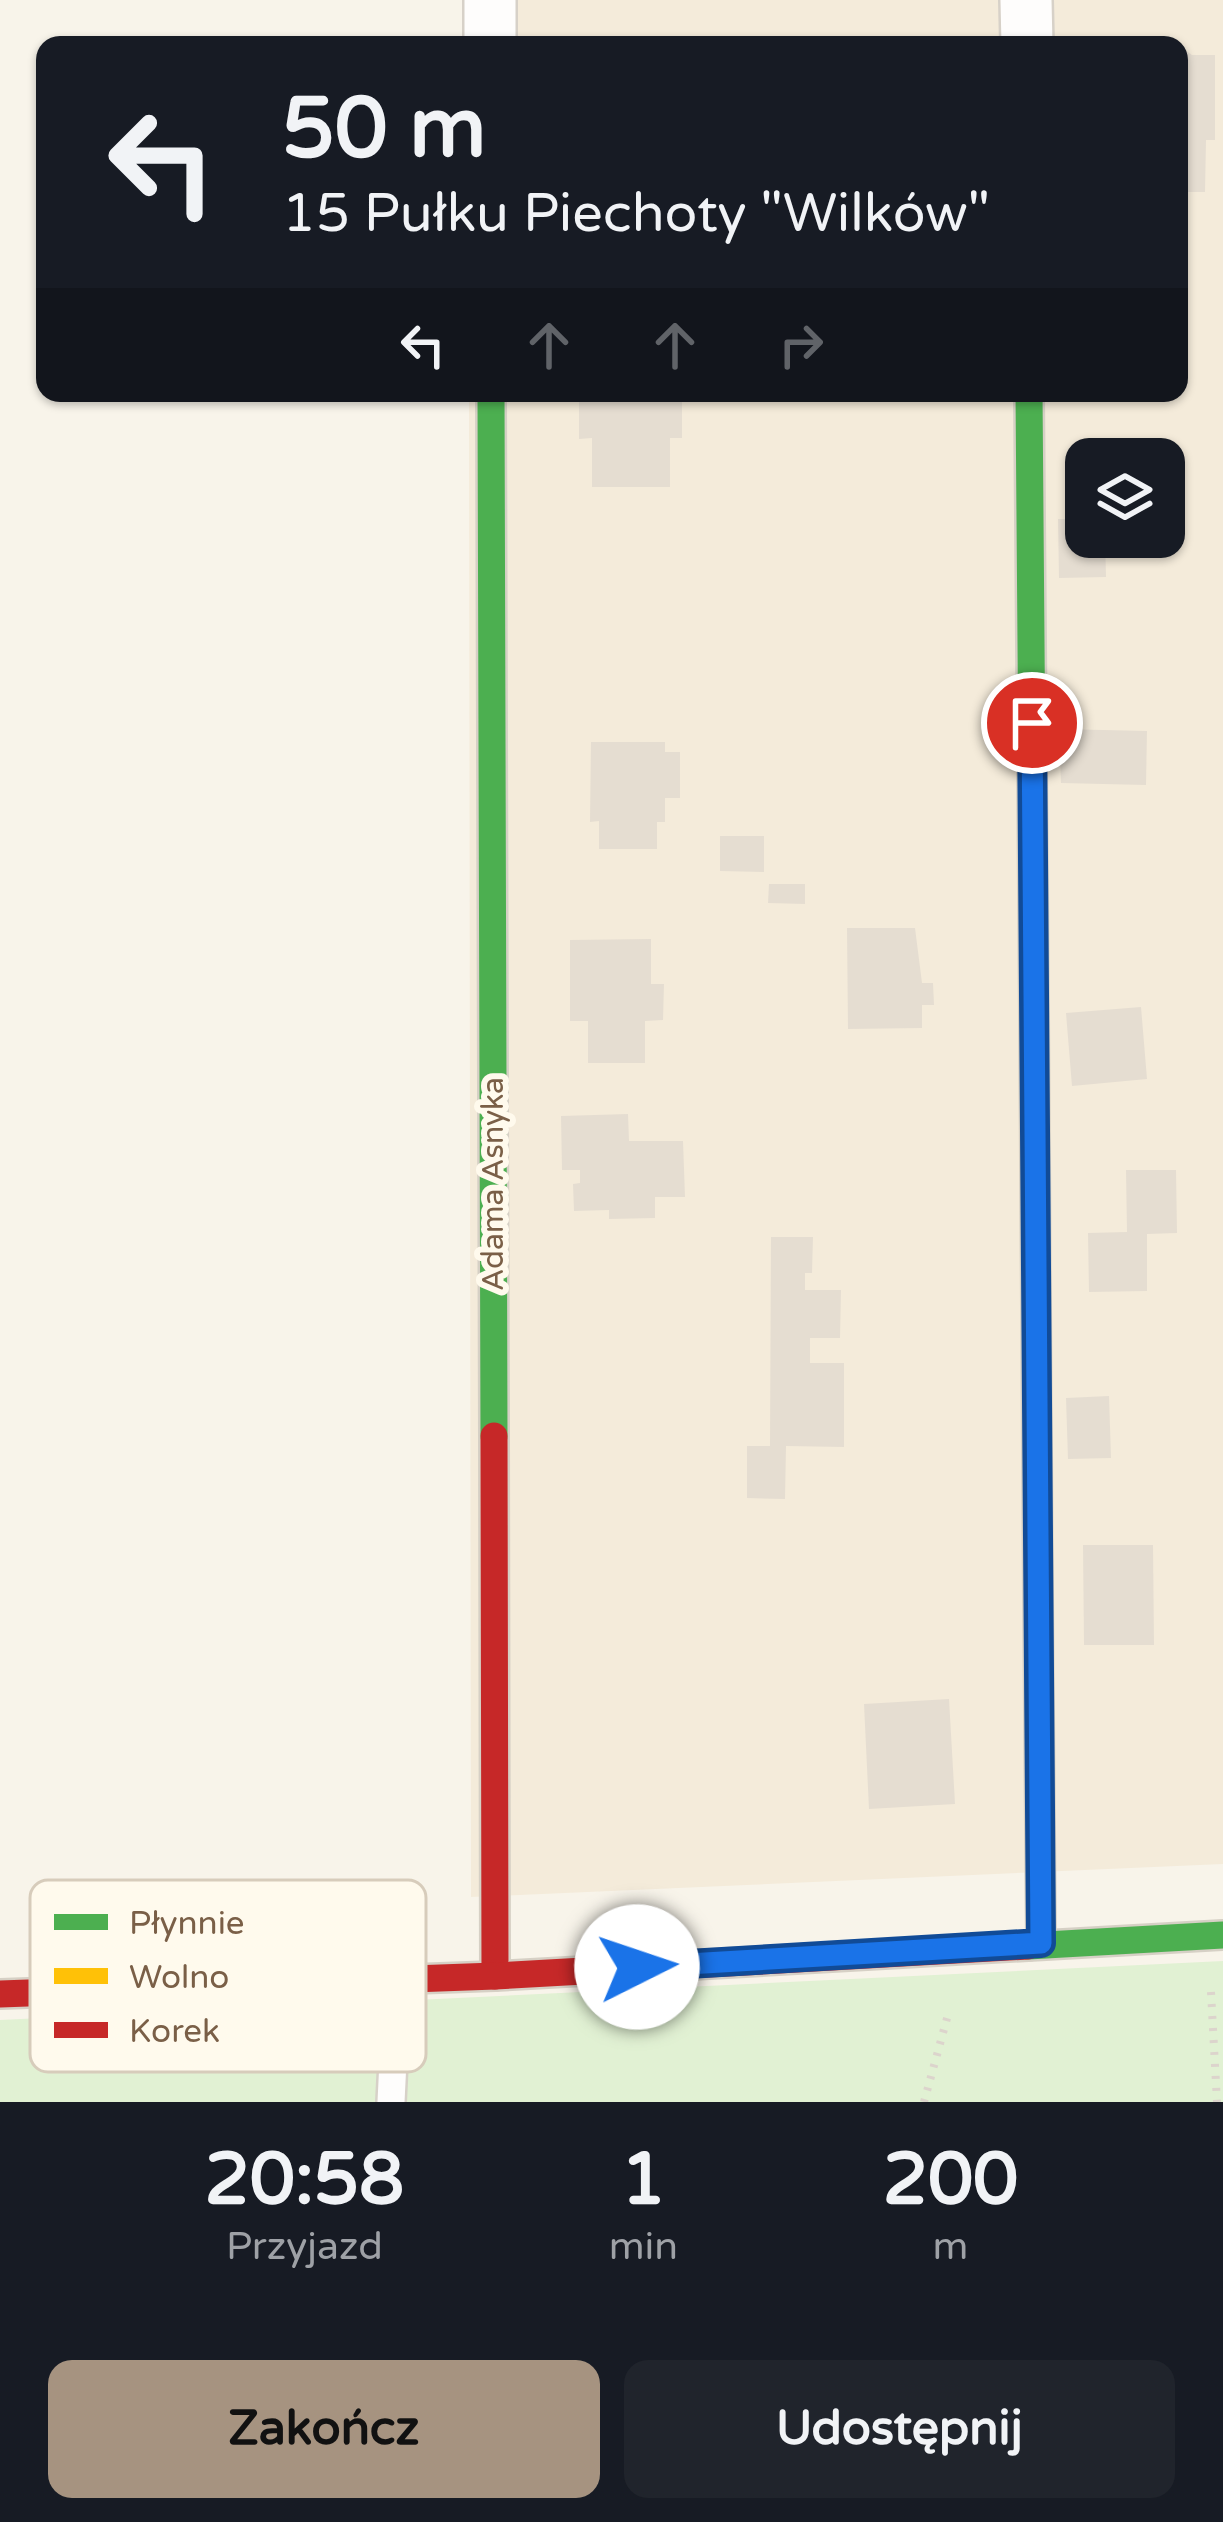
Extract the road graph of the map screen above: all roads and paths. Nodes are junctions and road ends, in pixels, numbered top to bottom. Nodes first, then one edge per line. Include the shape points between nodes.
1 (490, 0) edge
2 (1026, 0) edge
3 (490, 36) edge
4 (1027, 36) edge
5 (490, 402) edge
6 (1029, 402) edge
7 (1215, 1936) edge
8 (1041, 1943) junction
9 (967, 1946) junction
10 (495, 1976) junction
11 (426, 1978) edge
12 (30, 1993) edge
13 (0, 1994) edge
14 (393, 2072) edge
15 (391, 2102) edge
16 (924, 2102) edge
17 (1217, 2102) edge

1 - 3 street
2 - 4 street
5 - 10 street, Adama Asnyka
6 - 8 street
7 - 8 street
7 - 17 path
8 - 9 street
9 - 10 street
9 - 16 path
10 - 11 street
12 - 13 street
14 - 15 lane

